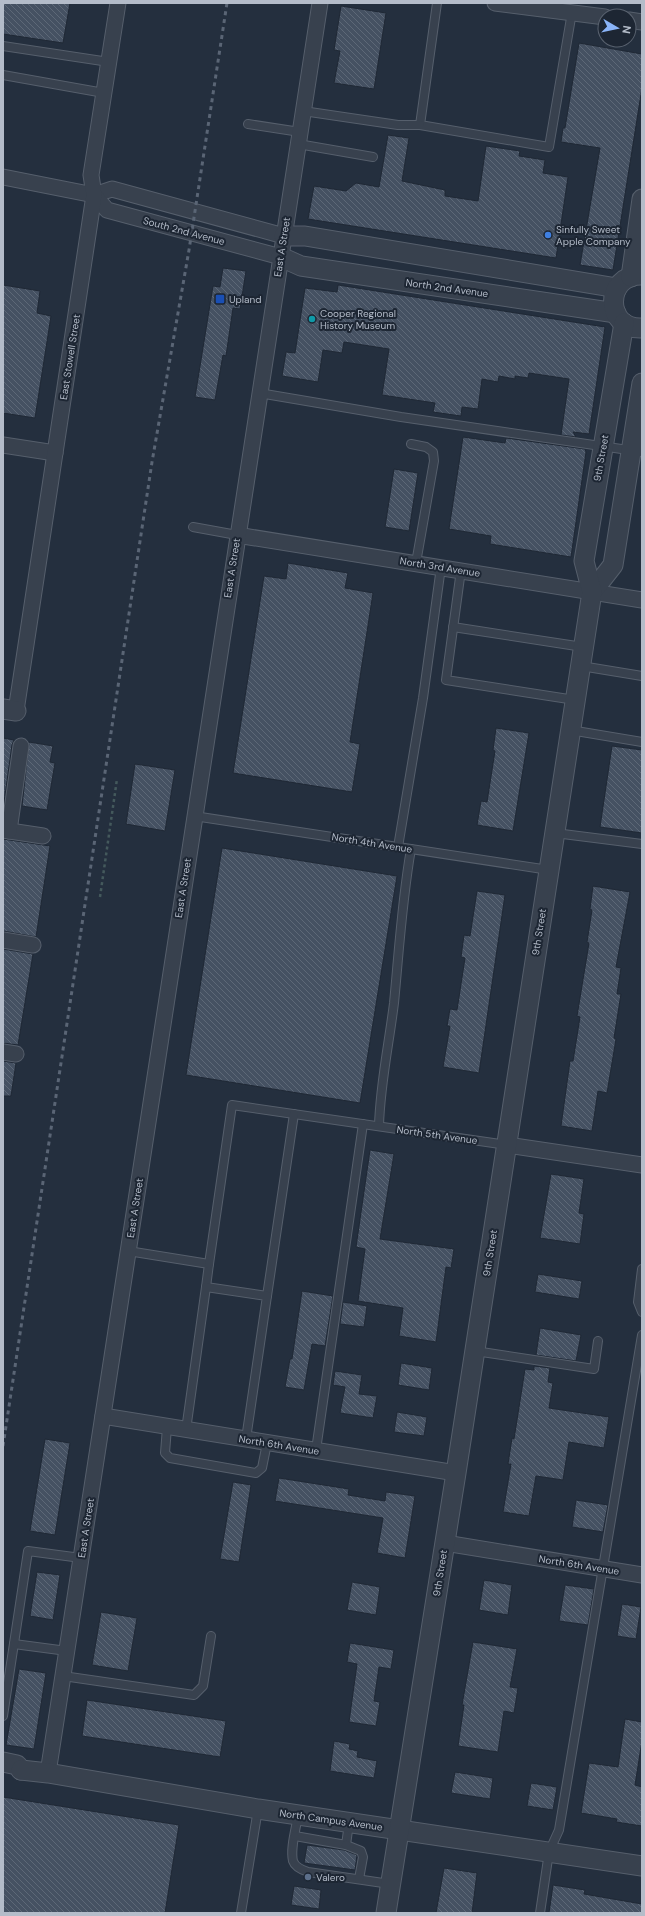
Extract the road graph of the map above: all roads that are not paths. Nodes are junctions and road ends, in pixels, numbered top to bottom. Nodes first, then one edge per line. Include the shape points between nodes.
1 (118, 3) edge
2 (320, 3) edge
3 (437, 3) edge
4 (495, 3) edge
5 (572, 12) junction
6 (597, 16) edge
7 (3, 46) edge
8 (109, 62) junction
9 (3, 75) edge
10 (104, 93) junction
11 (303, 111) junction
12 (248, 124) dead end
13 (420, 125) junction
14 (299, 138) junction
15 (373, 156) dead end
16 (3, 177) edge
17 (94, 195) junction
18 (642, 199) edge
19 (284, 236) junction
20 (280, 257) junction
21 (630, 280) edge
22 (620, 318) junction
23 (642, 328) edge
24 (642, 383) edge
25 (259, 393) junction
26 (411, 444) dead end
27 (3, 445) edge
28 (603, 446) junction
29 (637, 451) edge
30 (55, 453) junction
31 (193, 527) dead end
32 (237, 535) junction
33 (416, 563) junction
34 (441, 567) junction
35 (462, 570) junction
36 (592, 592) junction
37 (642, 600) edge
38 (453, 627) junction
39 (583, 647) junction
40 (580, 666) junction
41 (642, 676) edge
42 (575, 700) junction
43 (10, 710) edge
44 (570, 730) junction
45 (642, 742) edge
46 (21, 746) dead end
47 (194, 816) junction
48 (6, 830) edge
49 (554, 832) junction
50 (43, 836) dead end
51 (642, 844) edge
52 (398, 847) junction
53 (411, 849) junction
54 (549, 870) junction
55 (3, 940) edge
56 (33, 945) dead end
57 (294, 1114) junction
58 (363, 1124) junction
59 (379, 1126) junction
60 (507, 1145) junction
61 (642, 1165) edge
62 (128, 1251) junction
63 (209, 1264) junction
64 (642, 1269) edge
65 (206, 1288) junction
66 (267, 1296) junction
67 (642, 1312) edge
68 (642, 1335) edge
69 (598, 1341) dead end
70 (474, 1351) junction
71 (103, 1416) junction
72 (167, 1427) junction
73 (186, 1430) junction
74 (246, 1439) junction
75 (267, 1443) junction
76 (316, 1450) junction
77 (456, 1473) junction
78 (445, 1543) junction
79 (81, 1558) junction
80 (603, 1568) junction
81 (642, 1575) edge
82 (210, 1636) dead end
83 (14, 1644) junction
84 (67, 1651) junction
85 (63, 1676) junction
86 (3, 1716) edge
87 (3, 1762) edge
88 (12, 1772) edge
89 (48, 1773) junction
90 (258, 1809) junction
91 (298, 1815) junction
92 (349, 1823) junction
93 (398, 1830) junction
94 (295, 1836) junction
95 (346, 1845) junction
96 (549, 1852) junction
97 (642, 1866) edge
98 (360, 1880) junction
99 (390, 1884) junction
100 (241, 1913) edge
101 (386, 1913) edge
102 (540, 1913) edge

1 - 8 street, East Stowell Street
2 - 11 street, East A Street
3 - 13 lane
4 - 5 street
5 - 6 street
5 - 13 lane via 549,147
7 - 8 lane
8 - 10 street, East Stowell Street
9 - 10 lane
10 - 17 street, East Stowell Street via 91,175
11 - 13 lane via 398,125
11 - 14 street, East A Street
12 - 14 lane
14 - 15 lane
14 - 19 street, East A Street
16 - 17 street
17 - 19 street via 112,189
17 - 20 street, South 2nd Avenue via 107,210
17 - 30 street, East Stowell Street
18 - 21 street
19 - 20 street, East A Street
19 - 21 street via 305,236
20 - 22 street, North 2nd Avenue via 301,266
20 - 25 street, East A Street
21 - 22 street, 9th Street via 613,300
22 - 23 street, North 2nd Avenue via 631,327
22 - 28 street, 9th Street
24 - 29 street, 9th Street
25 - 28 lane via 401,417
25 - 32 street, East A Street
26 - 33 lane via 426,447 433,452 434,462
27 - 30 street
28 - 29 lane
28 - 36 street, 9th Street via 584,561
29 - 36 street, 9th Street via 613,565
30 - 43 street, East Stowell Street
31 - 32 lane
32 - 33 street, North 3rd Avenue
32 - 47 street, East A Street
33 - 34 street, North 3rd Avenue
34 - 35 street, North 3rd Avenue
34 - 52 lane via 423,698
35 - 36 street, North 3rd Avenue
35 - 38 lane
36 - 37 street, North 3rd Avenue
36 - 39 street, 9th Street
38 - 39 lane
38 - 42 lane via 446,680
39 - 40 street, 9th Street
40 - 41 lane
40 - 42 street, 9th Street
42 - 44 street, 9th Street
44 - 45 lane
44 - 49 street, 9th Street
46 - 48 street
47 - 52 lane, North 4th Avenue
47 - 62 street, East A Street
48 - 50 street
49 - 51 lane
49 - 54 street, 9th Street
52 - 53 lane, North 4th Avenue
53 - 54 lane, North 4th Avenue
53 - 59 lane via 405,880 394,1004
54 - 60 street, 9th Street
55 - 56 street
57 - 58 lane, North 5th Avenue
57 - 63 lane, North 5th Avenue via 232,1105
57 - 66 lane
58 - 59 lane, North 5th Avenue
58 - 76 lane
59 - 60 lane, North 5th Avenue
60 - 61 street, North 5th Avenue
60 - 70 street, 9th Street
62 - 63 lane
62 - 71 street, East A Street
63 - 65 lane
64 - 67 lane via 638,1302
65 - 66 lane
65 - 73 lane
66 - 74 lane
68 - 80 lane
69 - 70 lane via 594,1369
70 - 77 street, 9th Street
71 - 72 street, North 6th Avenue
71 - 79 street, East A Street
72 - 73 street, North 6th Avenue
72 - 75 lane via 165,1453 170,1458 256,1473 262,1468
73 - 74 street, North 6th Avenue
74 - 75 street, North 6th Avenue
75 - 76 street, North 6th Avenue
76 - 77 street, North 6th Avenue
77 - 78 street, 9th Street
78 - 80 street, North 6th Avenue
78 - 93 street, 9th Street
79 - 83 lane via 28,1551
79 - 84 street, East A Street
80 - 81 street, North 6th Avenue
80 - 96 lane via 559,1830
82 - 85 lane via 203,1686 194,1695
83 - 84 lane
83 - 86 lane
84 - 85 street, East A Street
85 - 89 street, East A Street
87 - 88 street, North Campus Avenue via 17,1764
88 - 89 street, North Campus Avenue
89 - 90 street, North Campus Avenue
90 - 91 street, North Campus Avenue
90 - 100 lane
91 - 92 street, North Campus Avenue
91 - 94 lane
92 - 93 street, North Campus Avenue
92 - 95 lane
93 - 96 street, North Campus Avenue
93 - 99 street, 9th Street
94 - 95 lane
94 - 98 lane via 294,1862 299,1868 308,1872
95 - 98 lane via 361,1851 363,1856
96 - 97 street, North Campus Avenue
96 - 102 lane
98 - 99 lane
99 - 101 street, 9th Street

